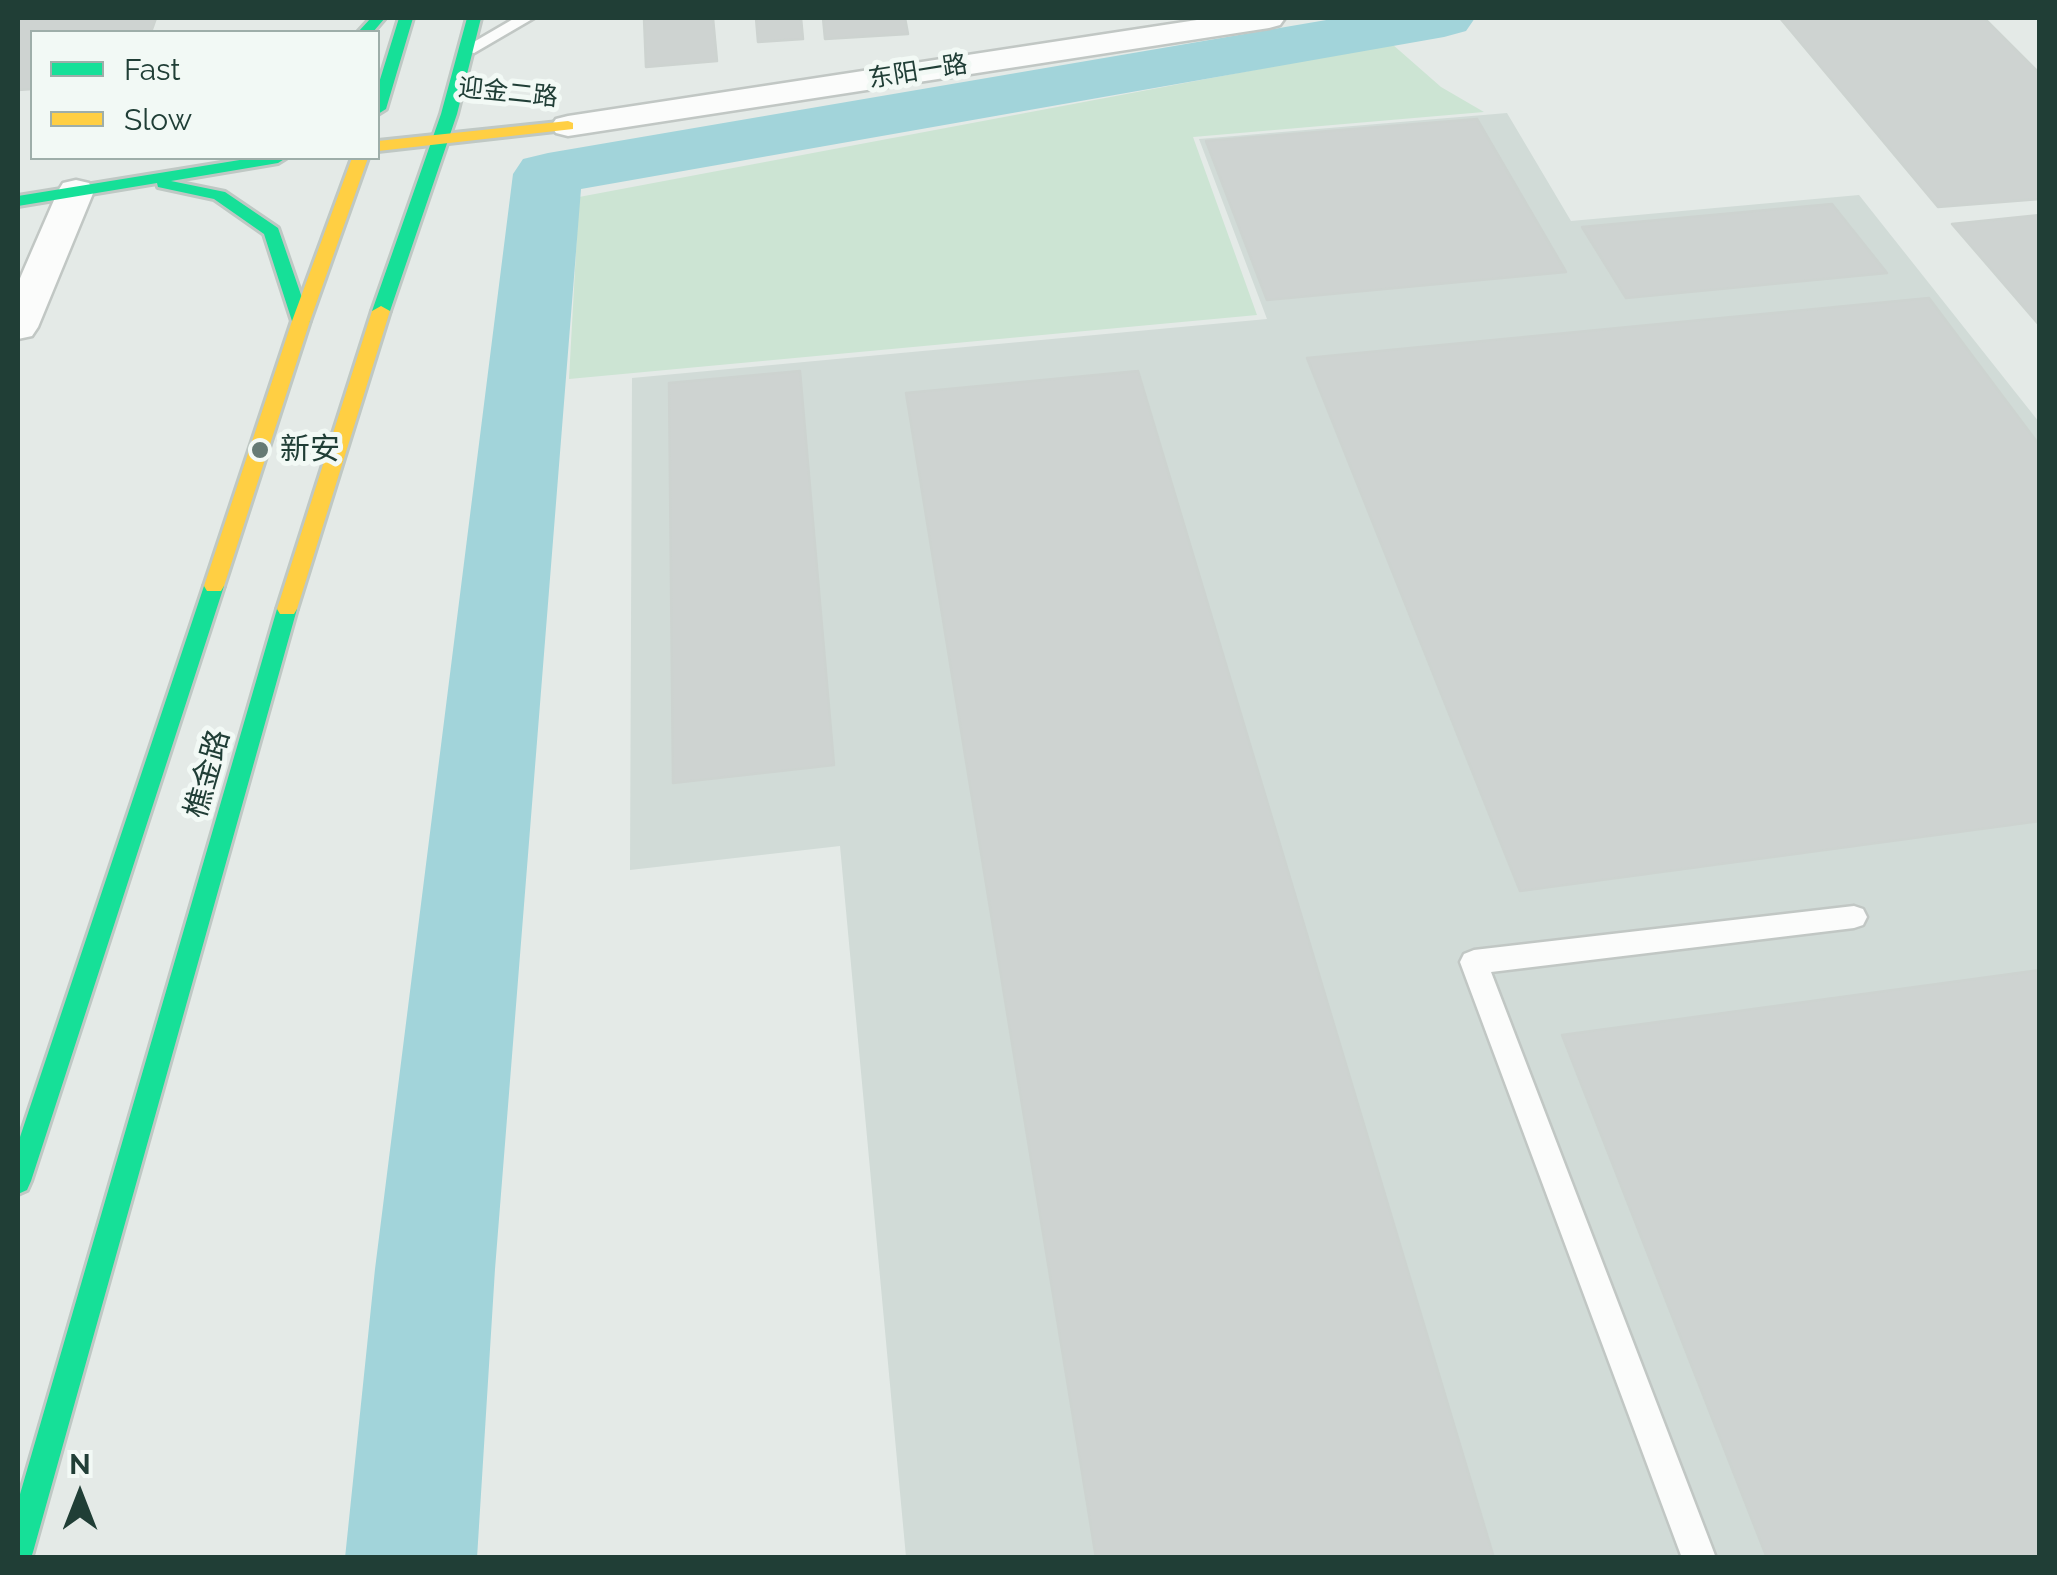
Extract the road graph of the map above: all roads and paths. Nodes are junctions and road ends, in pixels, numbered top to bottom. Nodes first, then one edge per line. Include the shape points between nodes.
1 (406, 18) edge
2 (474, 18) edge
3 (526, 18) edge
4 (1269, 18) edge
5 (468, 50) junction
6 (384, 112) edge
7 (440, 114) junction
8 (568, 126) junction
9 (440, 139) junction
10 (380, 146) edge
11 (266, 160) edge
12 (359, 160) edge
13 (146, 180) junction
14 (76, 191) junction
15 (18, 201) edge
16 (301, 322) junction
17 (18, 328) edge
18 (1854, 917) dead end
19 (18, 1181) edge
20 (18, 1552) edge
21 (1699, 1558) edge

1 - 6 main road
2 - 5 main road, 樵金路
3 - 5 lane
4 - 8 street, 东阳一路
5 - 7 main road, 樵金路
7 - 8 main road, 迎金二路
7 - 9 main road, 樵金路
8 - 9 main road, 迎金二路
9 - 10 main road, 迎金二路
9 - 20 main road, 樵金路 via 282,626
11 - 13 main road
12 - 16 main road, 樵金路
13 - 14 main road
13 - 16 main road via 219,196 272,232
14 - 15 main road
14 - 17 street
16 - 19 main road, 樵金路
18 - 21 lane via 1474,962

